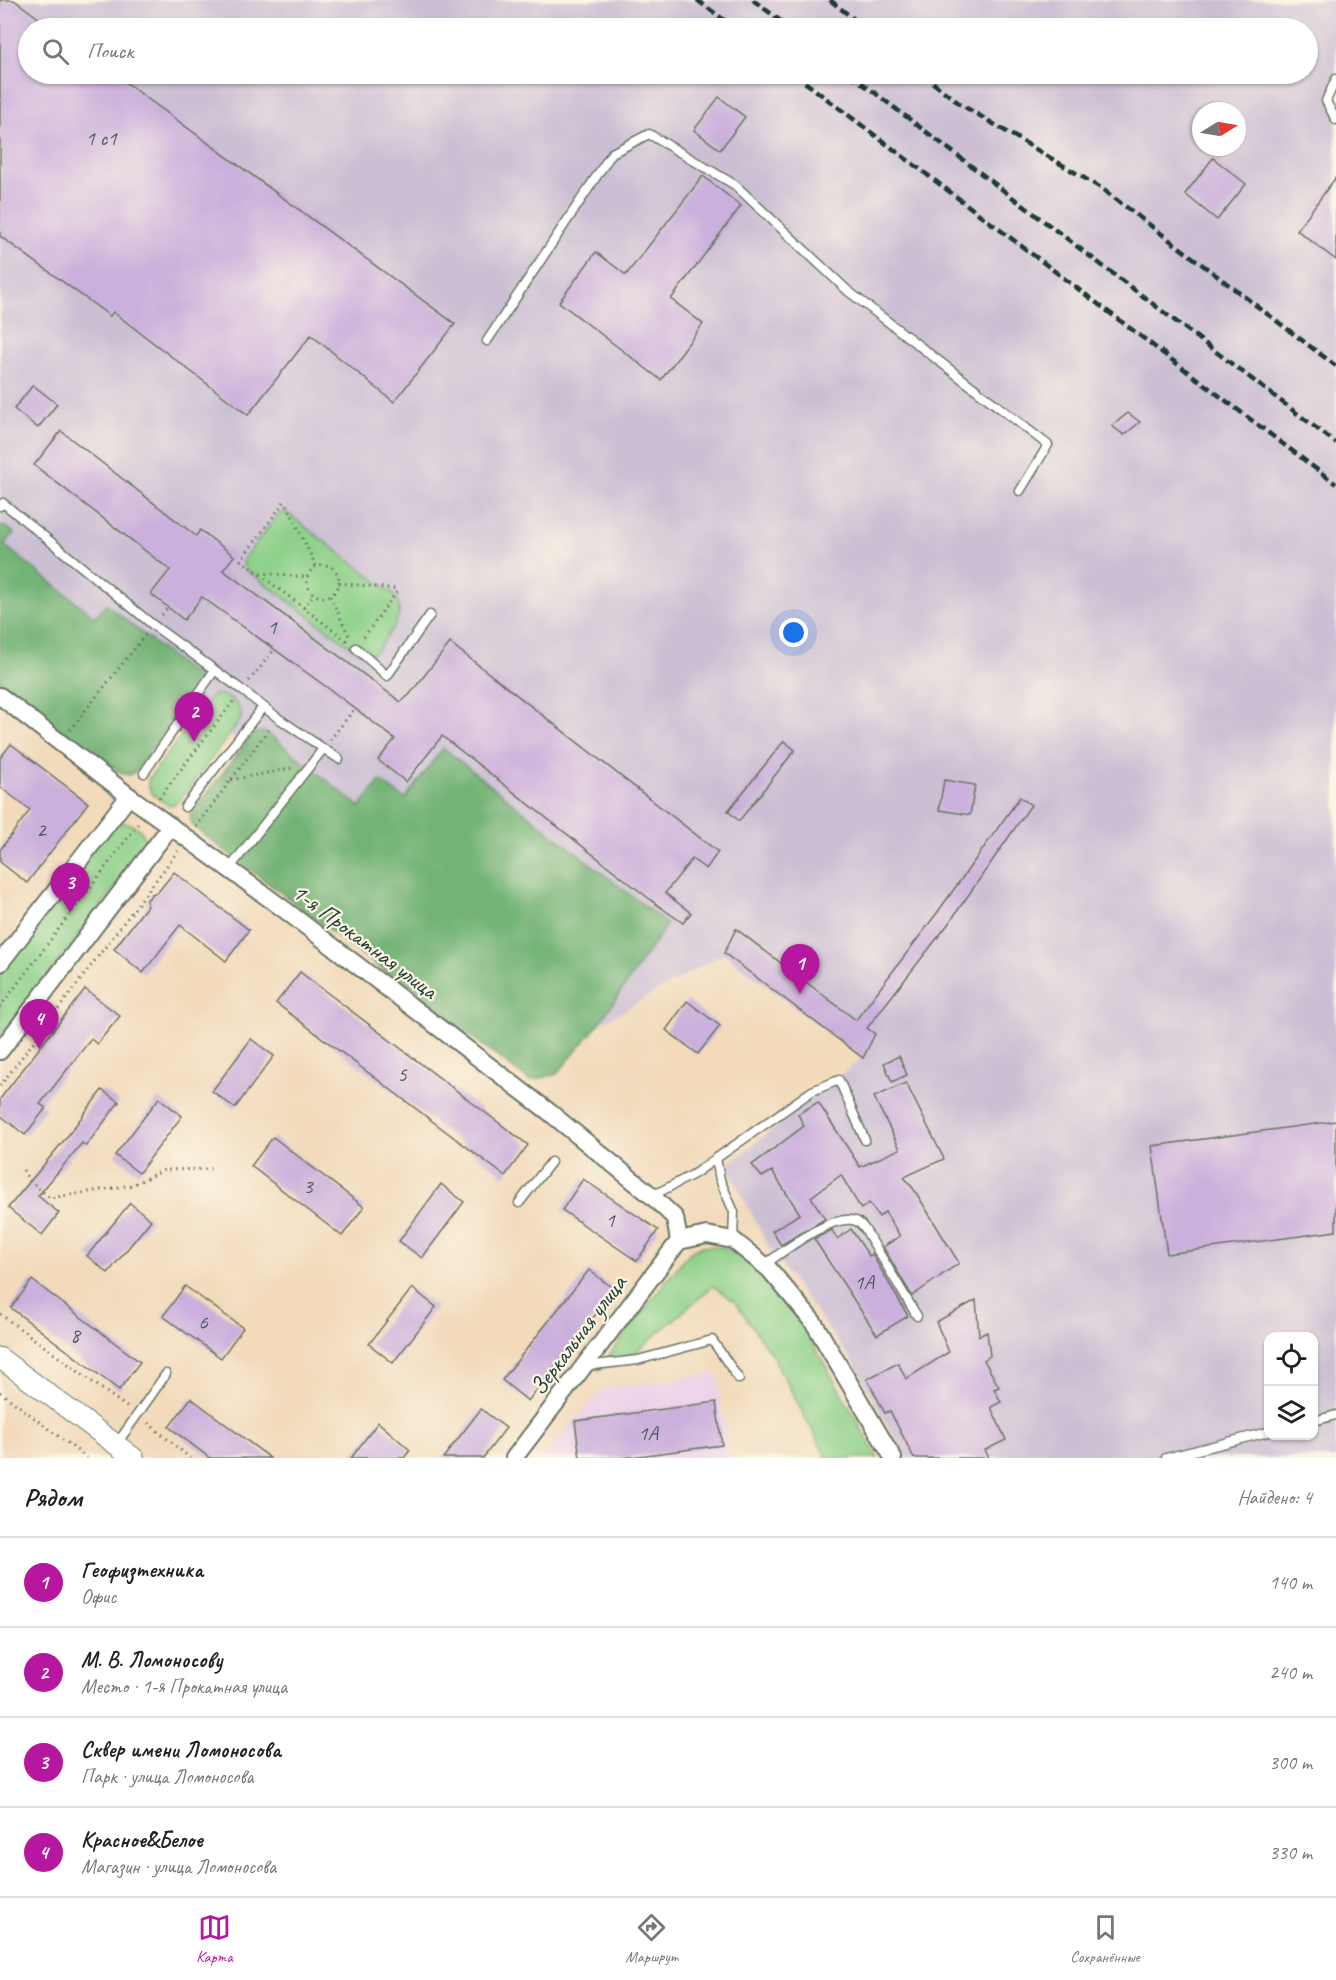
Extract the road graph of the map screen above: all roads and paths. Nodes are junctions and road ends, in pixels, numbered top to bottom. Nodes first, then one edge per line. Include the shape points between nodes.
1 (1336, 79) edge
2 (1336, 120) edge
3 (487, 341) dead end
4 (1020, 491) dead end
5 (0, 506) edge
6 (317, 566) junction
7 (258, 573) junction
8 (308, 578) junction
9 (339, 583) junction
10 (314, 594) junction
11 (330, 596) junction
12 (168, 607) dead end
13 (304, 608) junction
14 (430, 615) dead end
15 (153, 625) junction
16 (356, 648) joint
17 (274, 650) dead end
18 (214, 671) junction
19 (242, 690) junction
20 (0, 696) edge
21 (263, 707) junction
22 (355, 708) dead end
23 (278, 718) junction
24 (60, 741) junction
25 (322, 749) junction
26 (339, 759) dead end
27 (311, 764) junction
28 (144, 773) dead end
29 (230, 781) junction
30 (129, 796) junction
31 (185, 807) dead end
32 (149, 810) junction
33 (171, 826) junction
34 (188, 838) junction
35 (230, 869) junction
36 (0, 963) edge
37 (0, 1007) edge
38 (0, 1051) edge
39 (0, 1086) edge
40 (865, 1140) dead end
41 (716, 1158) junction
42 (551, 1162) dead end
43 (211, 1169) dead end
44 (23, 1170) dead end
45 (652, 1196) junction
46 (519, 1203) dead end
47 (733, 1240) junction
48 (679, 1241) junction
49 (764, 1265) junction
50 (0, 1314) edge
51 (917, 1316) dead end
52 (0, 1358) edge
53 (585, 1366) junction
54 (166, 1374) dead end
55 (739, 1379) dead end
56 (0, 1392) edge
57 (137, 1415) junction
58 (1336, 1415) edge
59 (1318, 1419) edge
60 (1264, 1433) edge
61 (116, 1445) junction
62 (87, 1458) edge
63 (134, 1458) edge
64 (190, 1458) edge
65 (514, 1458) edge
66 (893, 1458) edge
67 (1166, 1458) edge

1 - 2 lane via 1326,101
3 - 4 lane via 612,153 649,134 735,185 848,291 1048,445
5 - 15 lane via 3,503
6 - 7 path via 285,504 241,560
6 - 8 path
6 - 9 path via 333,568
7 - 8 path
7 - 13 path
8 - 10 path
9 - 11 path
9 - 16 path via 397,590
10 - 11 path
10 - 13 path
11 - 13 path via 354,646
12 - 15 path
14 - 16 lane via 387,676
15 - 18 lane
15 - 24 path
17 - 19 path
18 - 19 lane
18 - 28 lane
19 - 21 lane
19 - 32 path
20 - 24 street, 1-я Прокатная улица
21 - 23 lane
21 - 31 lane
22 - 25 path
23 - 25 lane
23 - 29 path
24 - 30 street, 1-я Прокатная улица
25 - 26 lane
25 - 27 lane
27 - 29 path
27 - 35 lane
29 - 34 path
30 - 32 street, 1-я Прокатная улица
30 - 36 street
32 - 33 street, 1-я Прокатная улица
32 - 37 path
33 - 34 street, 1-я Прокатная улица
33 - 38 street
34 - 35 street, 1-я Прокатная улица
34 - 39 path
35 - 45 street, 1-я Прокатная улица via 539,1104
40 - 41 lane via 839,1080 812,1091
41 - 45 lane
41 - 47 lane via 720,1180 734,1212
42 - 46 lane
43 - 44 path via 165,1170 132,1185 50,1198
45 - 48 street, 1-я Прокатная улица via 675,1218
47 - 48 street via 707,1235
47 - 49 street
48 - 53 street, Зеркальная улица
49 - 51 lane via 830,1224 857,1221
49 - 66 street via 814,1323
50 - 57 path
52 - 61 street
53 - 55 lane via 638,1360 712,1340
53 - 65 street, Зеркальная улица
54 - 57 lane
56 - 62 path
57 - 61 lane
57 - 64 path
58 - 59 lane
60 - 67 lane
61 - 63 street

